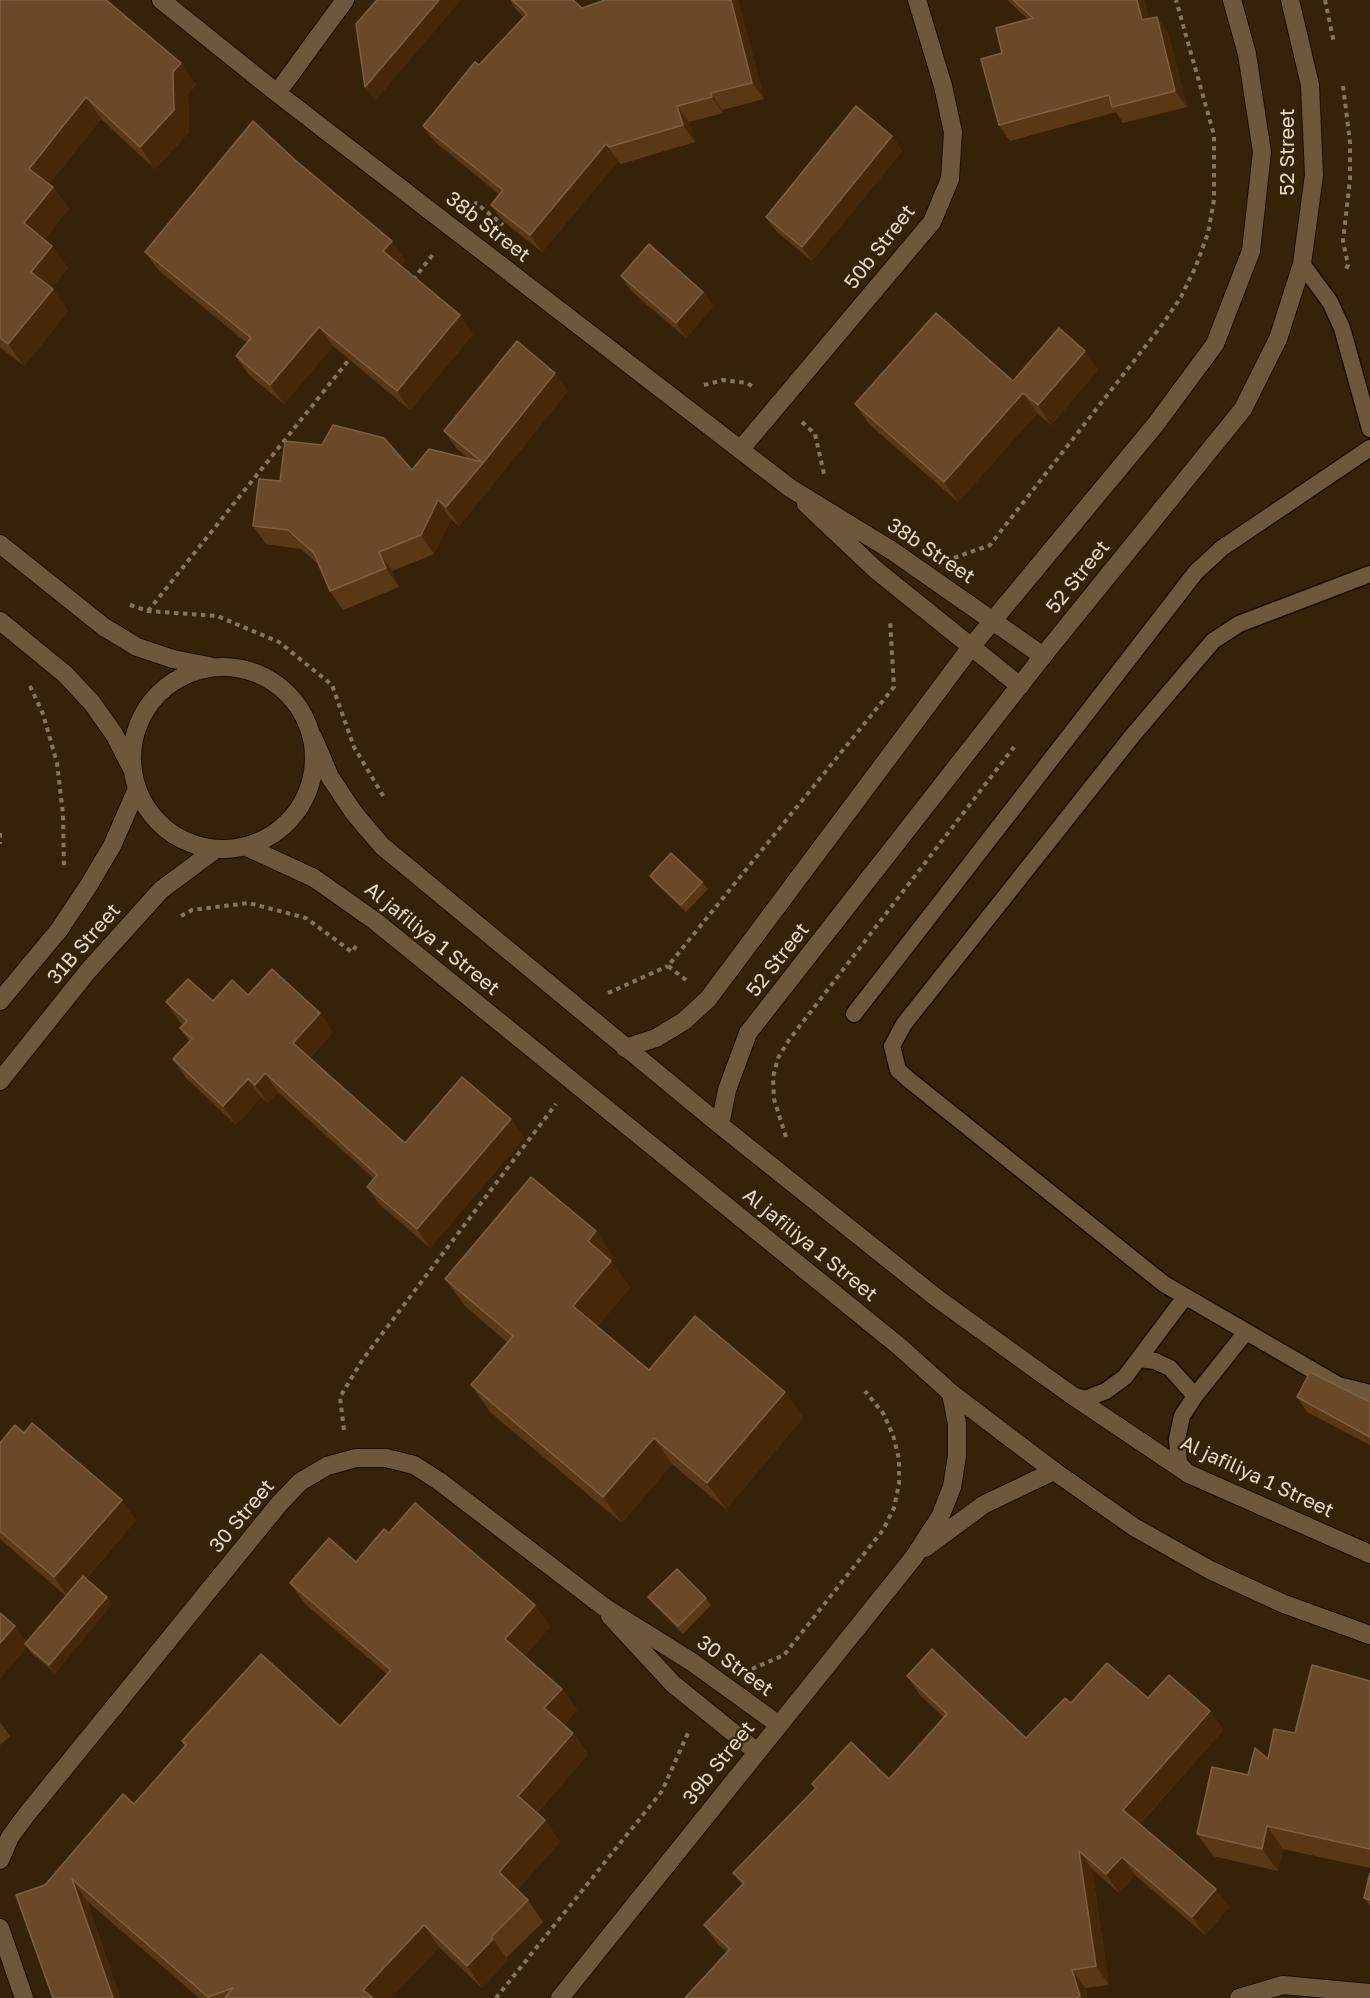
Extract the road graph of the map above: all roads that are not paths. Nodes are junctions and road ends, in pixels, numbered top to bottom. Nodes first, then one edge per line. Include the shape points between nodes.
1 (161, 0) edge
2 (345, 0) edge
3 (918, 0) edge
4 (1232, 0) edge
5 (1290, 0) edge
6 (277, 93) junction
7 (1302, 264) junction
8 (1370, 429) edge
9 (1370, 448) edge
10 (740, 450) junction
11 (790, 488) junction
12 (0, 544) edge
13 (1370, 574) edge
14 (0, 621) edge
15 (993, 621) junction
16 (971, 647) junction
17 (1043, 656) junction
18 (211, 666) junction
19 (1020, 686) junction
20 (313, 737) junction
21 (132, 769) junction
22 (137, 789) junction
23 (247, 847) junction
24 (216, 849) junction
25 (0, 1001) edge
26 (854, 1014) dead end
27 (625, 1048) junction
28 (0, 1081) edge
29 (720, 1125) junction
30 (1185, 1297) junction
31 (1246, 1332) junction
32 (1139, 1359) junction
33 (951, 1393) junction
34 (1370, 1393) edge
35 (1070, 1394) junction
36 (1195, 1396) junction
37 (1054, 1471) junction
38 (1189, 1474) junction
39 (1370, 1554) edge
40 (914, 1557) junction
41 (604, 1607) junction
42 (1370, 1635) edge
43 (778, 1725) junction
44 (757, 1752) junction
45 (0, 1860) edge
46 (0, 1929) edge
47 (1370, 1993) edge
48 (24, 1998) edge
49 (560, 1998) edge
50 (1239, 1998) edge

1 - 6 street, 38b Street
2 - 6 street
3 - 10 street, 50b Street via 953,132 950,179 932,222
4 - 15 street, 52 Street via 1247,54 1262,152 1251,251 1215,344 1156,424
5 - 7 street, 52 Street via 1310,85 1314,175
6 - 10 street, 38b Street
7 - 8 lane via 1330,302 1342,328
7 - 17 street, 52 Street via 1278,339 1243,409
9 - 26 lane via 1222,548 1196,572
10 - 11 street, 38b Street
11 - 15 street, 38b Street
11 - 16 street, 38b Street via 847,544
12 - 18 street via 104,627 137,647
13 - 30 lane via 1239,624 1213,641 1133,735 904,1024 892,1046 898,1070 908,1079
14 - 21 street via 65,674 92,703
15 - 16 street, 52 Street
15 - 17 street, 38b Street
16 - 19 street, 38b Street
16 - 27 street, 52 Street via 708,999 684,1021 656,1038
17 - 19 street, 52 Street
18 - 20 street via 245,668 276,682 299,706
18 - 21 street via 178,678 151,701 135,733
19 - 29 street, 52 Street via 748,1033 730,1080
20 - 23 street via 314,772 302,805 279,831
20 - 27 street, Al jafiliya 1 Street via 330,777 382,846
21 - 22 street
22 - 24 street via 149,812 167,831 190,844
22 - 25 street, 31B Street via 112,846 87,888
23 - 24 street
23 - 33 street, Al jafiliya 1 Street via 314,878 375,921 900,1347
24 - 28 street, 31B Street via 162,890 88,971
27 - 29 street, Al jafiliya 1 Street
29 - 35 street, Al jafiliya 1 Street via 938,1299
30 - 31 lane
30 - 32 lane
31 - 34 lane via 1338,1385
31 - 36 lane
32 - 35 lane via 1125,1377 1106,1391 1085,1399
32 - 36 lane via 1155,1360 1170,1368
33 - 37 street, Al jafiliya 1 Street
33 - 40 street, 39b Street via 957,1424 952,1486 940,1517
35 - 38 street, Al jafiliya 1 Street
36 - 38 lane via 1182,1416 1177,1439 1179,1463
37 - 40 street, 39b Street via 983,1505
37 - 42 street, Al jafiliya 1 Street via 1134,1527 1210,1570 1284,1604
38 - 39 street, Al jafiliya 1 Street
40 - 43 street, 39b Street
41 - 43 street, 30 Street via 721,1682
41 - 44 street, 30 Street via 648,1658 699,1707
41 - 45 street, 30 Street via 414,1465 386,1458 356,1458 327,1466 300,1482 279,1504 27,1814 10,1836
43 - 44 street, 39b Street
44 - 49 street, 39b Street
46 - 48 street
47 - 50 street via 1283,1986

